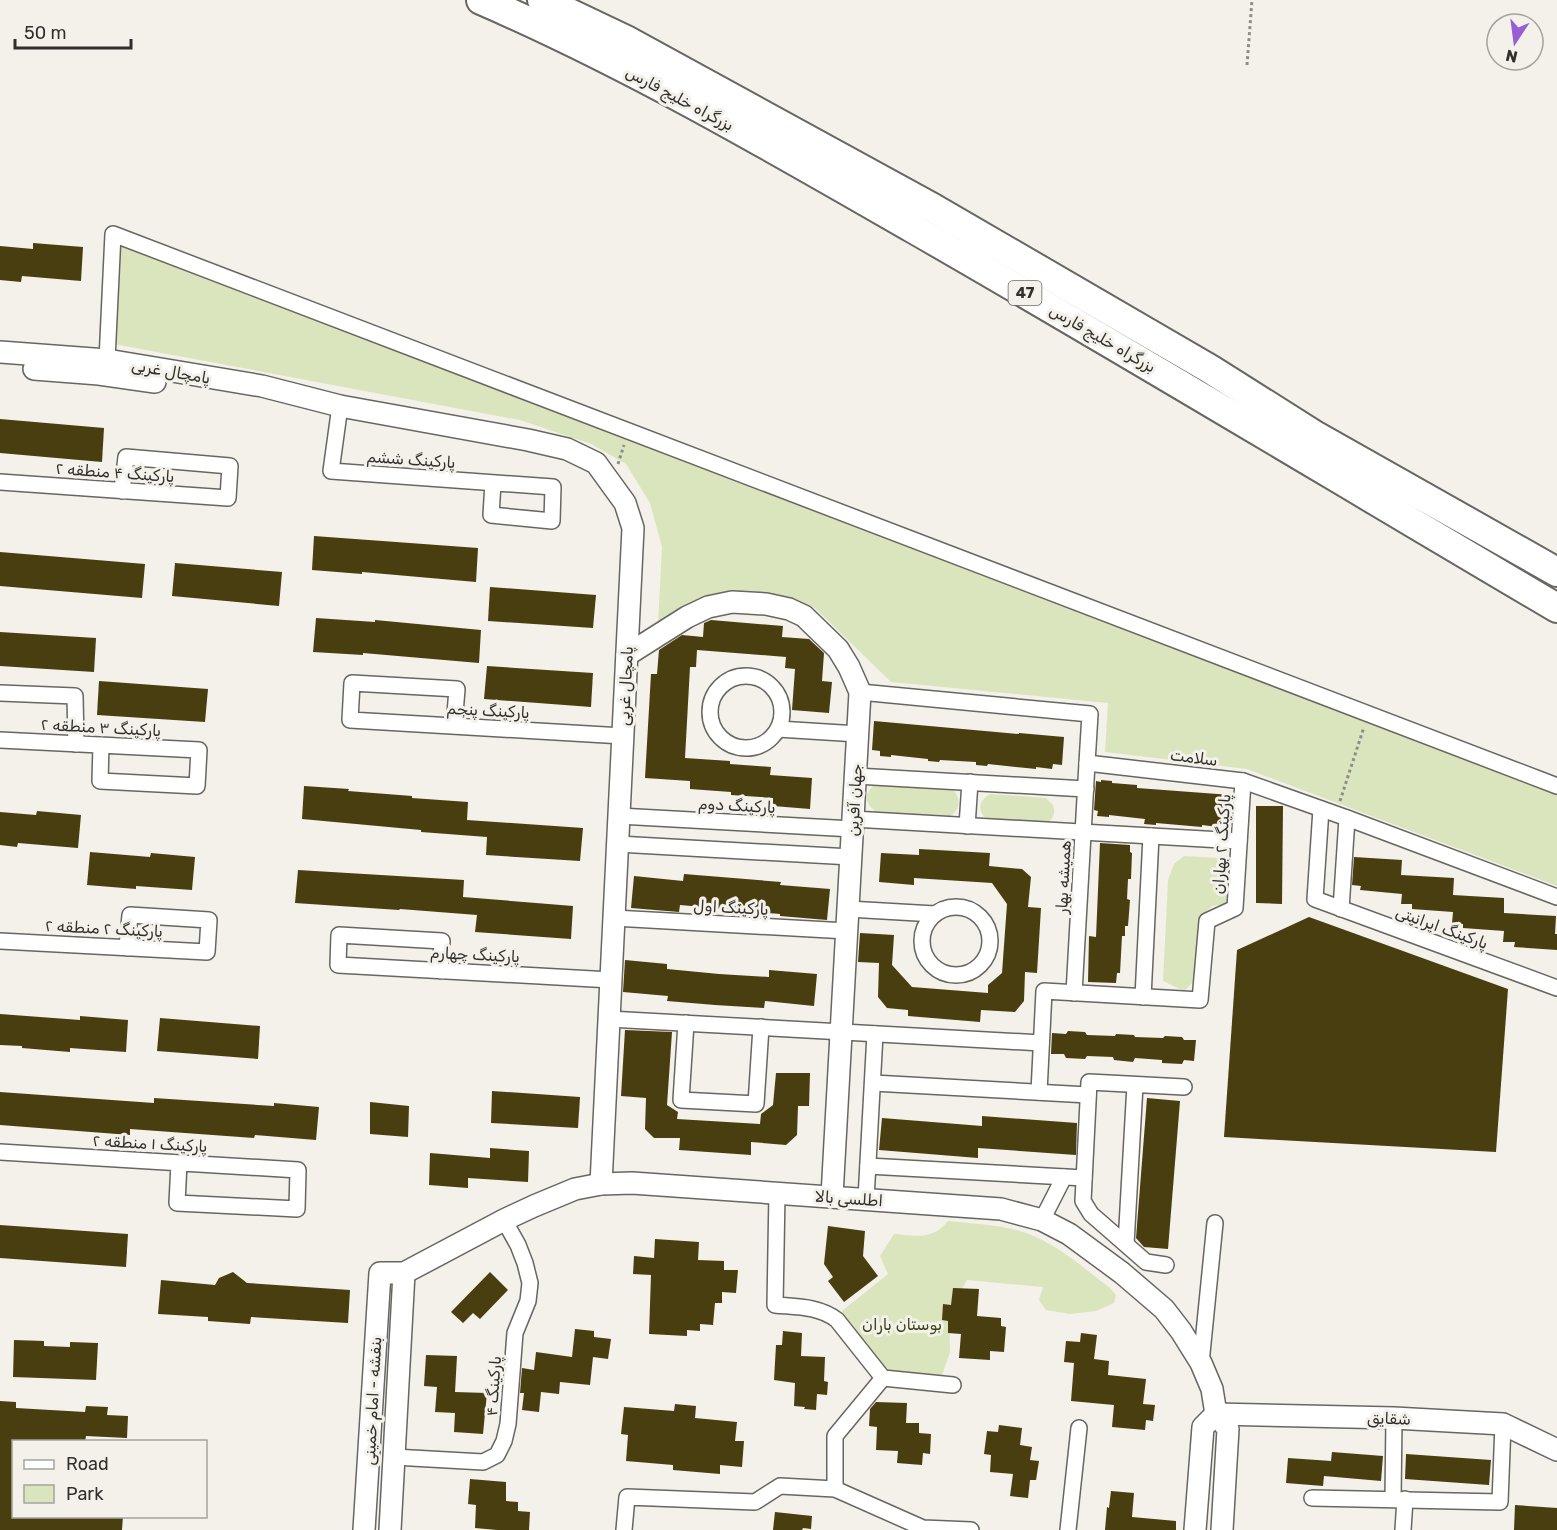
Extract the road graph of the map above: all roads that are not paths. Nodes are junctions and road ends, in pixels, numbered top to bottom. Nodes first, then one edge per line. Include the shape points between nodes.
1 (481, 0) edge
2 (542, 0) edge
3 (0, 352) edge
4 (107, 360) junction
5 (0, 366) edge
6 (340, 406) junction
7 (0, 482) edge
8 (493, 483) junction
9 (122, 491) junction
10 (1557, 572) edge
11 (1506, 578) junction
12 (1557, 608) edge
13 (1557, 628) edge
14 (627, 655) junction
15 (860, 692) junction
16 (0, 693) edge
17 (454, 726) junction
18 (778, 729) junction
19 (858, 734) junction
20 (623, 736) junction
21 (0, 740) edge
22 (75, 744) junction
23 (101, 745) junction
24 (1087, 763) junction
25 (856, 776) junction
26 (1244, 781) junction
27 (970, 782) junction
28 (1557, 786) edge
29 (1086, 789) junction
30 (1322, 809) junction
31 (619, 816) junction
32 (1347, 818) junction
33 (736, 823) junction
34 (853, 824) junction
35 (967, 826) junction
36 (1083, 832) junction
37 (1151, 836) junction
38 (1239, 841) junction
39 (618, 844) junction
40 (735, 850) junction
41 (851, 857) junction
42 (1557, 897) edge
43 (848, 909) junction
44 (1341, 909) junction
45 (935, 914) junction
46 (614, 918) junction
47 (847, 931) junction
48 (0, 941) edge
49 (128, 948) junction
50 (440, 970) junction
51 (611, 980) junction
52 (1557, 988) edge
53 (1074, 993) junction
54 (1143, 997) junction
55 (609, 1019) junction
56 (686, 1023) junction
57 (761, 1027) junction
58 (842, 1032) junction
59 (875, 1034) junction
60 (1041, 1043) junction
61 (873, 1083) junction
62 (1135, 1085) junction
63 (1184, 1087) dead end
64 (1038, 1092) junction
65 (1088, 1095) junction
66 (0, 1152) edge
67 (179, 1163) junction
68 (868, 1166) junction
69 (1064, 1177) junction
70 (1084, 1178) junction
71 (601, 1184) junction
72 (777, 1193) junction
73 (832, 1196) junction
74 (866, 1199) junction
75 (504, 1220) junction
76 (1042, 1220) junction
77 (1215, 1223) dead end
78 (1126, 1244) junction
79 (1166, 1264) dead end
80 (404, 1273) junction
81 (1201, 1363) junction
82 (883, 1378) junction
83 (953, 1385) dead end
84 (1216, 1414) junction
85 (1394, 1418) junction
86 (1503, 1424) junction
87 (1079, 1428) dead end
88 (1557, 1450) edge
89 (394, 1457) junction
90 (835, 1489) junction
91 (1312, 1498) dead end
92 (1399, 1499) junction
93 (364, 1530) edge
94 (390, 1530) edge
95 (624, 1530) edge
96 (971, 1530) edge
97 (1068, 1530) edge
98 (1195, 1530) edge
99 (1222, 1530) edge
100 (1403, 1530) edge

1 - 11 highway, بزرگراه خلیج فارس / 47 via 624,67 749,134 1187,387
2 - 10 highway, بزرگراه خلیج فارس / 47 via 628,40 933,208 1210,369 1316,436
3 - 4 street, پامچال غربی
4 - 6 street, پامچال غربی via 262,386
4 - 28 street via 112,234
5 - 6 street, پامچال غربی via 99,374 260,400
6 - 8 street, پارکینگ ششم via 331,471
6 - 14 street, پامچال غربی via 528,440 567,449 596,463 625,503 633,528
7 - 9 street, پارکینگ ۴ منطقه ۲
8 - 8 street, پارکینگ ششم via 553,487 552,521 491,515
9 - 9 street, پارکینگ ۴ منطقه ۲ via 228,498 230,466 126,457
11 - 12 highway, بزرگراه خلیج فارس / 47
11 - 13 highway via 1544,620
14 - 15 street, جهان آفرین via 708,607 732,602 766,604 804,616 838,649
14 - 20 street, پامچال غربی
15 - 19 street, جهان آفرین
15 - 24 street via 1090,714
16 - 22 street via 75,696
17 - 17 street, پارکینگ پنجم via 457,689 352,683 350,720
17 - 20 street, پارکینگ پنجم
18 - 18 street via 782,707 772,687 763,680 752,676 730,679 714,694 710,717 720,737 729,744 751,748 762,745
18 - 19 street
19 - 25 street, جهان آفرین
20 - 31 street, پامچال غربی
21 - 22 street, پارکینگ ۳ منطقه ۲
22 - 23 street, پارکینگ ۳ منطقه ۲
23 - 23 street, پارکینگ ۳ منطقه ۲ via 200,750 197,786 100,781
24 - 26 street, سلامت
24 - 29 street, همیشه بهار
25 - 27 street
25 - 34 street, جهان آفرین
26 - 30 street, سلامت
26 - 38 street, پارکینگ ۲ بهاران
27 - 29 street
27 - 35 street
29 - 36 street, همیشه بهار
30 - 32 street, سلامت
30 - 44 street, پارکینگ ایرانیتی via 1315,899
31 - 33 street, پارکینگ دوم
31 - 39 street, پامچال غربی
32 - 42 street, سلامت
32 - 44 street
33 - 34 street, پارکینگ دوم
33 - 40 street
34 - 35 street, پارکینگ دوم
34 - 41 street, جهان آفرین
35 - 36 street, پارکینگ دوم
36 - 37 street, پارکینگ دوم
36 - 53 street, همیشه بهار
37 - 38 street, پارکینگ دوم
37 - 54 street
38 - 54 street, پارکینگ ۲ بهاران via 1235,908 1207,921 1200,1000
39 - 40 street
39 - 46 street, پامچال غربی
40 - 41 street
41 - 43 street, جهان آفرین
43 - 45 street
43 - 47 street, جهان آفرین
44 - 52 street, پارکینگ ایرانیتی
45 - 45 street via 923,933 925,955 940,971 951,975 973,971 988,955 991,944 985,923 978,914 957,907
46 - 47 street, پارکینگ اول
46 - 51 street, پامچال غربی
47 - 58 street, جهان آفرین
48 - 49 street, پارکینگ ۲ منطقه ۲
49 - 49 street, پارکینگ ۲ منطقه ۲ via 207,952 209,920 130,915
50 - 50 street, پارکینگ چهارم via 338,965 339,935 442,940
50 - 51 street, پارکینگ چهارم
51 - 55 street, پامچال غربی
53 - 54 street
53 - 60 street via 1044,991
55 - 56 street
55 - 71 street, پامچال غربی
56 - 57 street
56 - 57 street via 681,1100 714,1102 756,1104
57 - 58 street
58 - 59 street
58 - 73 street, جهان آفرین
59 - 60 street
59 - 61 street
60 - 64 street
61 - 64 street
61 - 68 street
62 - 63 street
62 - 65 street via 1089,1082
62 - 78 street
64 - 65 street
65 - 70 street
66 - 67 street, پارکینگ ۱ منطقه ۲
67 - 67 street, پارکینگ ۱ منطقه ۲ via 298,1170 297,1209 177,1203
68 - 69 street
68 - 74 street
69 - 70 street
69 - 76 street
70 - 78 street via 1083,1201 1091,1214
71 - 72 street, اطلسی بالا
71 - 75 street, اطلسی بالا via 575,1189
72 - 73 street, اطلسی بالا
72 - 82 street via 775,1305 828,1313
73 - 74 street, اطلسی بالا
74 - 76 street, اطلسی بالا via 1001,1209
75 - 80 street, اطلسی بالا
75 - 89 street, پارکینگ ۴ via 518,1245 530,1283 528,1301 515,1334 504,1441 497,1455 483,1462
76 - 81 street, اطلسی بالا via 1069,1234 1164,1309
77 - 81 street
78 - 79 street via 1146,1262
80 - 89 street, بنفشه - امام خمینی
80 - 93 street, بنفشه - امام خمینی via 380,1273
81 - 84 street, اطلسی بالا via 1212,1389
82 - 83 street
82 - 90 street via 835,1436
84 - 85 street, شقایق
84 - 98 street via 1203,1427
84 - 99 street, اطلسی بالا via 1228,1429
85 - 86 street, شقایق
85 - 92 street
86 - 88 street, شقایق
86 - 92 street via 1500,1502
87 - 97 street
89 - 94 street, بنفشه - امام خمینی
90 - 95 street via 780,1486 755,1502 627,1497
90 - 96 street via 923,1527
91 - 92 street
92 - 100 street

